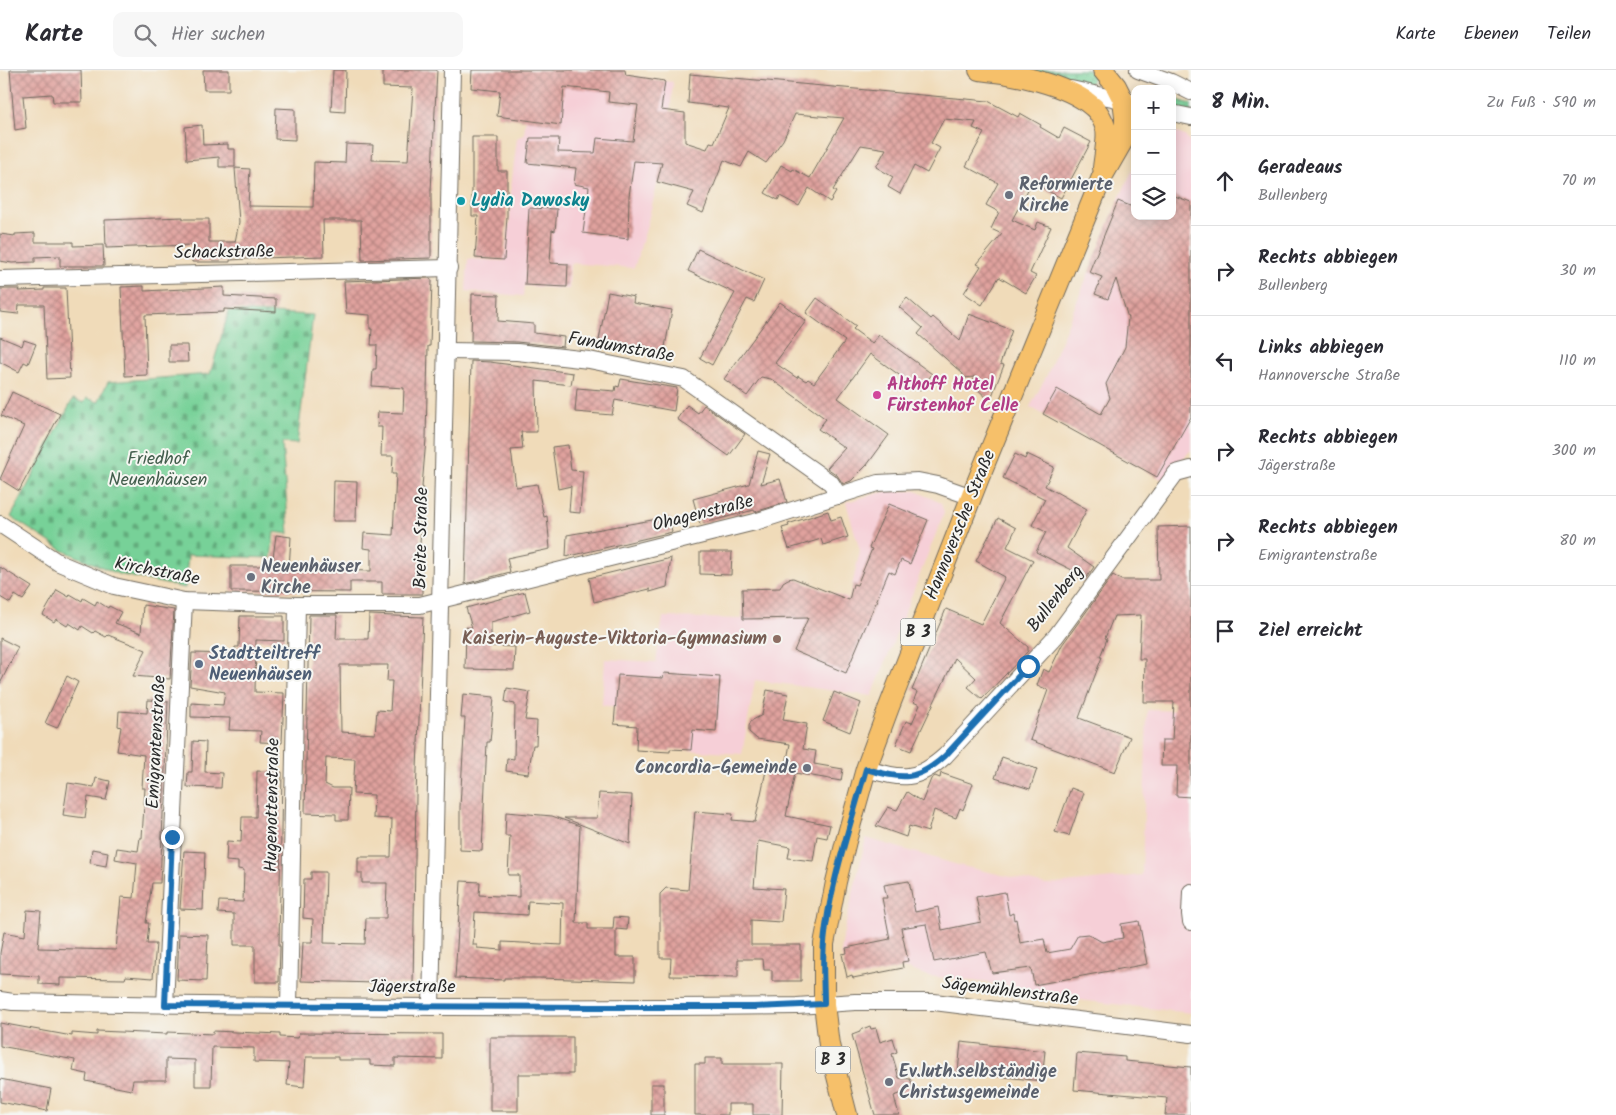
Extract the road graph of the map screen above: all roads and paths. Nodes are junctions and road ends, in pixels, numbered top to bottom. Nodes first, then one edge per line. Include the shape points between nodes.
1 (452, 70) edge
2 (989, 70) edge
3 (1103, 70) edge
4 (1138, 70) edge
5 (1054, 85) junction
6 (1176, 92) edge
7 (1191, 93) edge
8 (1131, 100) edge
9 (1176, 114) edge
10 (1191, 117) edge
11 (1106, 130) junction
12 (1130, 132) edge
13 (1102, 177) junction
14 (449, 268) junction
15 (0, 279) edge
16 (447, 350) junction
17 (1191, 469) edge
18 (839, 496) junction
19 (972, 496) junction
20 (0, 524) edge
21 (441, 599) junction
22 (184, 601) junction
23 (297, 605) junction
24 (866, 769) junction
25 (1191, 892) edge
26 (1191, 922) edge
27 (0, 1000) edge
28 (824, 1004) junction
29 (165, 1005) junction
30 (289, 1006) junction
31 (432, 1007) junction
32 (1191, 1034) edge
33 (847, 1115) edge

1 - 14 street, Breite Straße
2 - 5 main road
3 - 8 main road, B 3
4 - 7 street
5 - 8 street
5 - 11 main road via 1094,106
6 - 7 street
8 - 11 street via 1114,112
8 - 12 main road, B 3 via 1126,116
9 - 10 street
11 - 13 main road, Hannoversche Straße / B 3
12 - 13 main road, Hannoversche Straße / B 3
13 - 19 main road, Hannoversche Straße / B 3
14 - 15 street, Schackstraße
14 - 16 street, Breite Straße
16 - 18 street, Fundumstraße via 518,352 589,360 684,379 831,483
16 - 21 street, Breite Straße
17 - 24 street, Bullenberg via 1176,473 1056,636 931,769 911,777
18 - 19 street, Ohagenstraße via 878,483 900,481 938,485
18 - 21 street, Ohagenstraße via 756,522
19 - 24 main road, Hannoversche Straße / B 3
20 - 22 street, Kirchstraße via 59,563 114,586
21 - 23 street, Kirchstraße via 420,605
21 - 31 street, Breite Straße
22 - 23 street, Kirchstraße
22 - 29 street, Emigrantenstraße
23 - 30 street, Hugenottenstraße
24 - 28 main road, Hannoversche Straße / B 3 via 844,846 826,928
25 - 26 street
27 - 29 street, Jägerstraße
28 - 31 street, Jägerstraße
28 - 32 street, Sägemühlenstraße via 942,1003
28 - 33 main road, Hannoversche Straße / B 3
29 - 30 street, Jägerstraße
30 - 31 street, Jägerstraße

